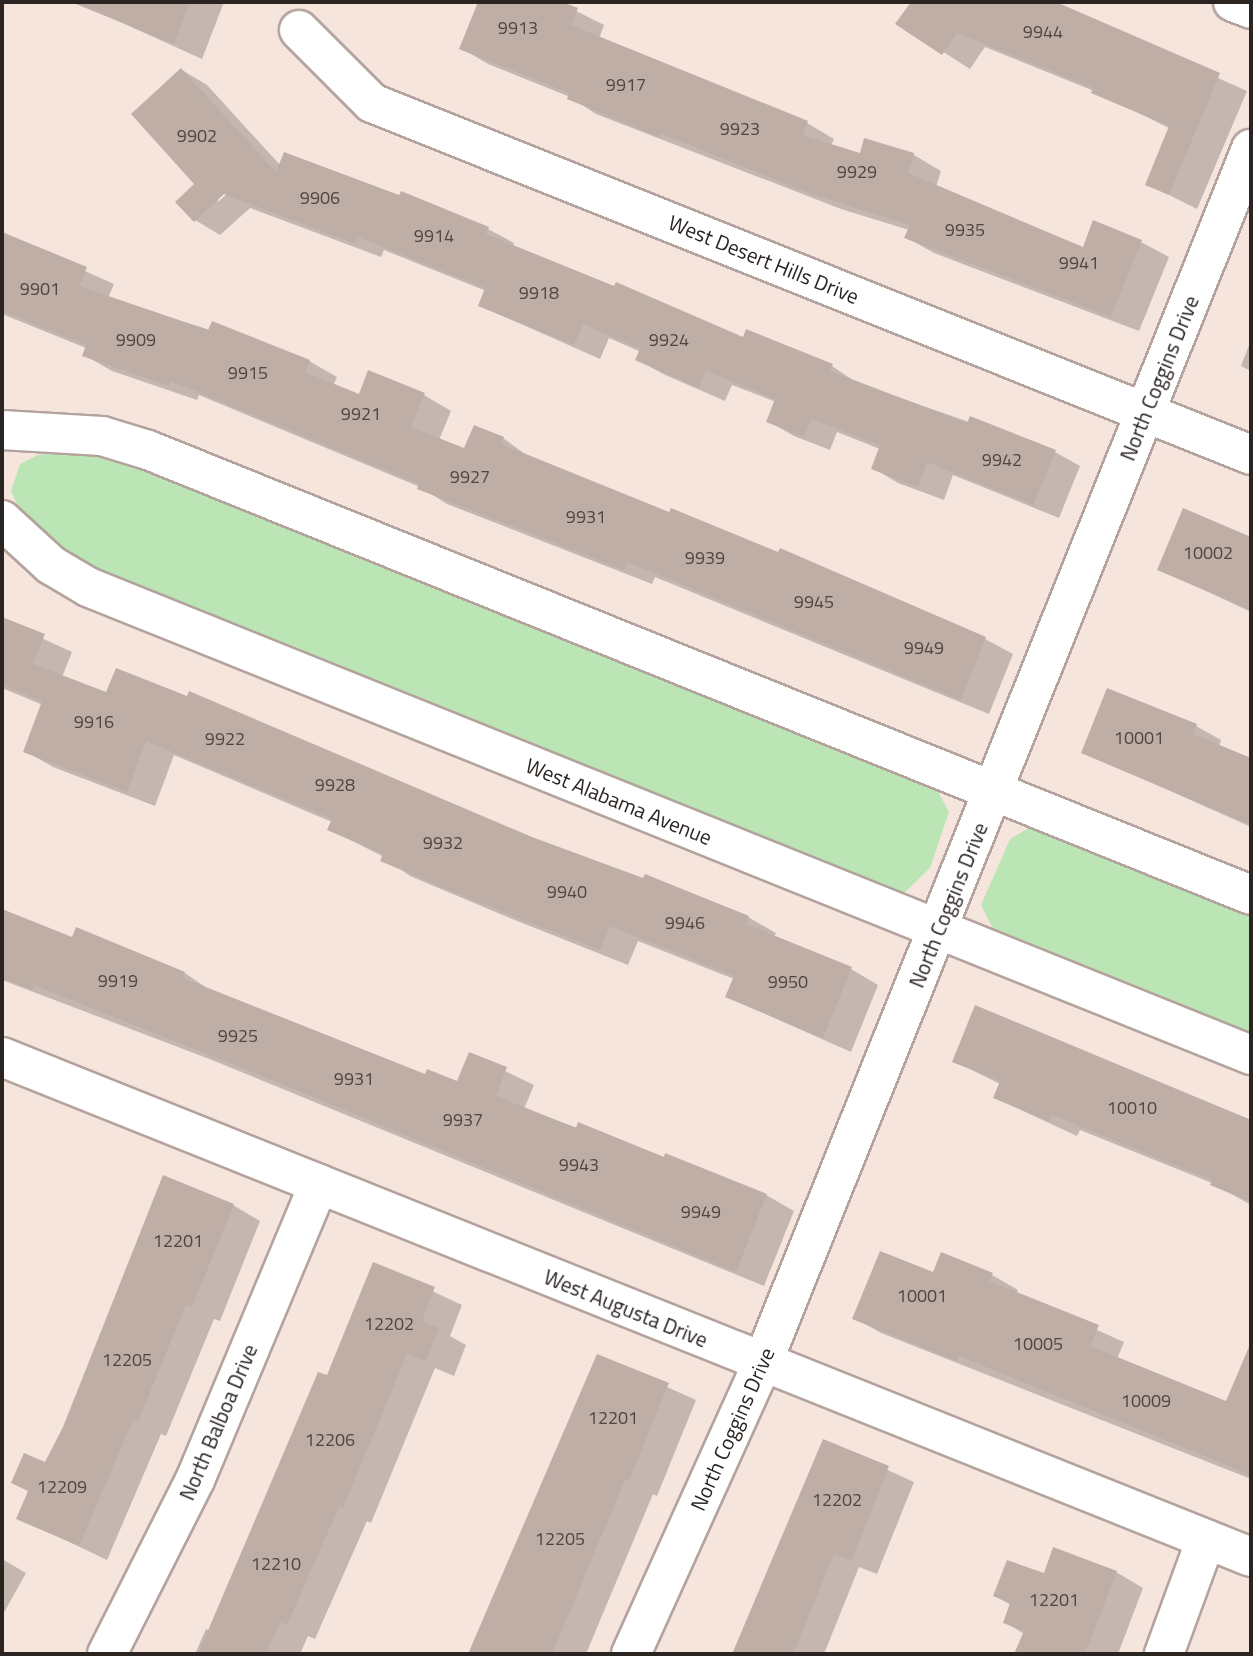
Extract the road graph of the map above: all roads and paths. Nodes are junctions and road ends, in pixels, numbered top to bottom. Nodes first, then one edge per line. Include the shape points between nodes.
1 (1233, 2) edge
2 (1251, 9) edge
3 (299, 30) dead end
4 (1251, 149) edge
5 (1145, 412) junction
6 (2, 430) edge
7 (1251, 455) edge
8 (2, 520) edge
9 (994, 791) junction
10 (1251, 895) edge
11 (938, 930) junction
12 (1251, 1055) edge
13 (2, 1057) edge
14 (319, 1184) junction
15 (762, 1364) junction
16 (1206, 1539) junction
17 (1251, 1557) edge
18 (107, 1654) edge
19 (631, 1654) edge
20 (1164, 1654) edge

1 - 2 street
3 - 5 street, West Desert Hills Drive via 372,103
4 - 5 street, North Coggins Drive
5 - 7 street, West Desert Hills Drive
5 - 9 street, North Coggins Drive
6 - 9 street via 102,436 148,450
8 - 11 street, West Alabama Avenue via 51,565 88,587
9 - 10 street
9 - 11 street, North Coggins Drive
11 - 12 street, West Alabama Avenue
11 - 15 street, North Coggins Drive
13 - 14 street, West Augusta Drive
14 - 15 street, West Augusta Drive
14 - 18 street, North Balboa Drive via 195,1480
15 - 16 street, West Augusta Drive
15 - 19 street, North Coggins Drive
16 - 17 street, West Augusta Drive
16 - 20 street

